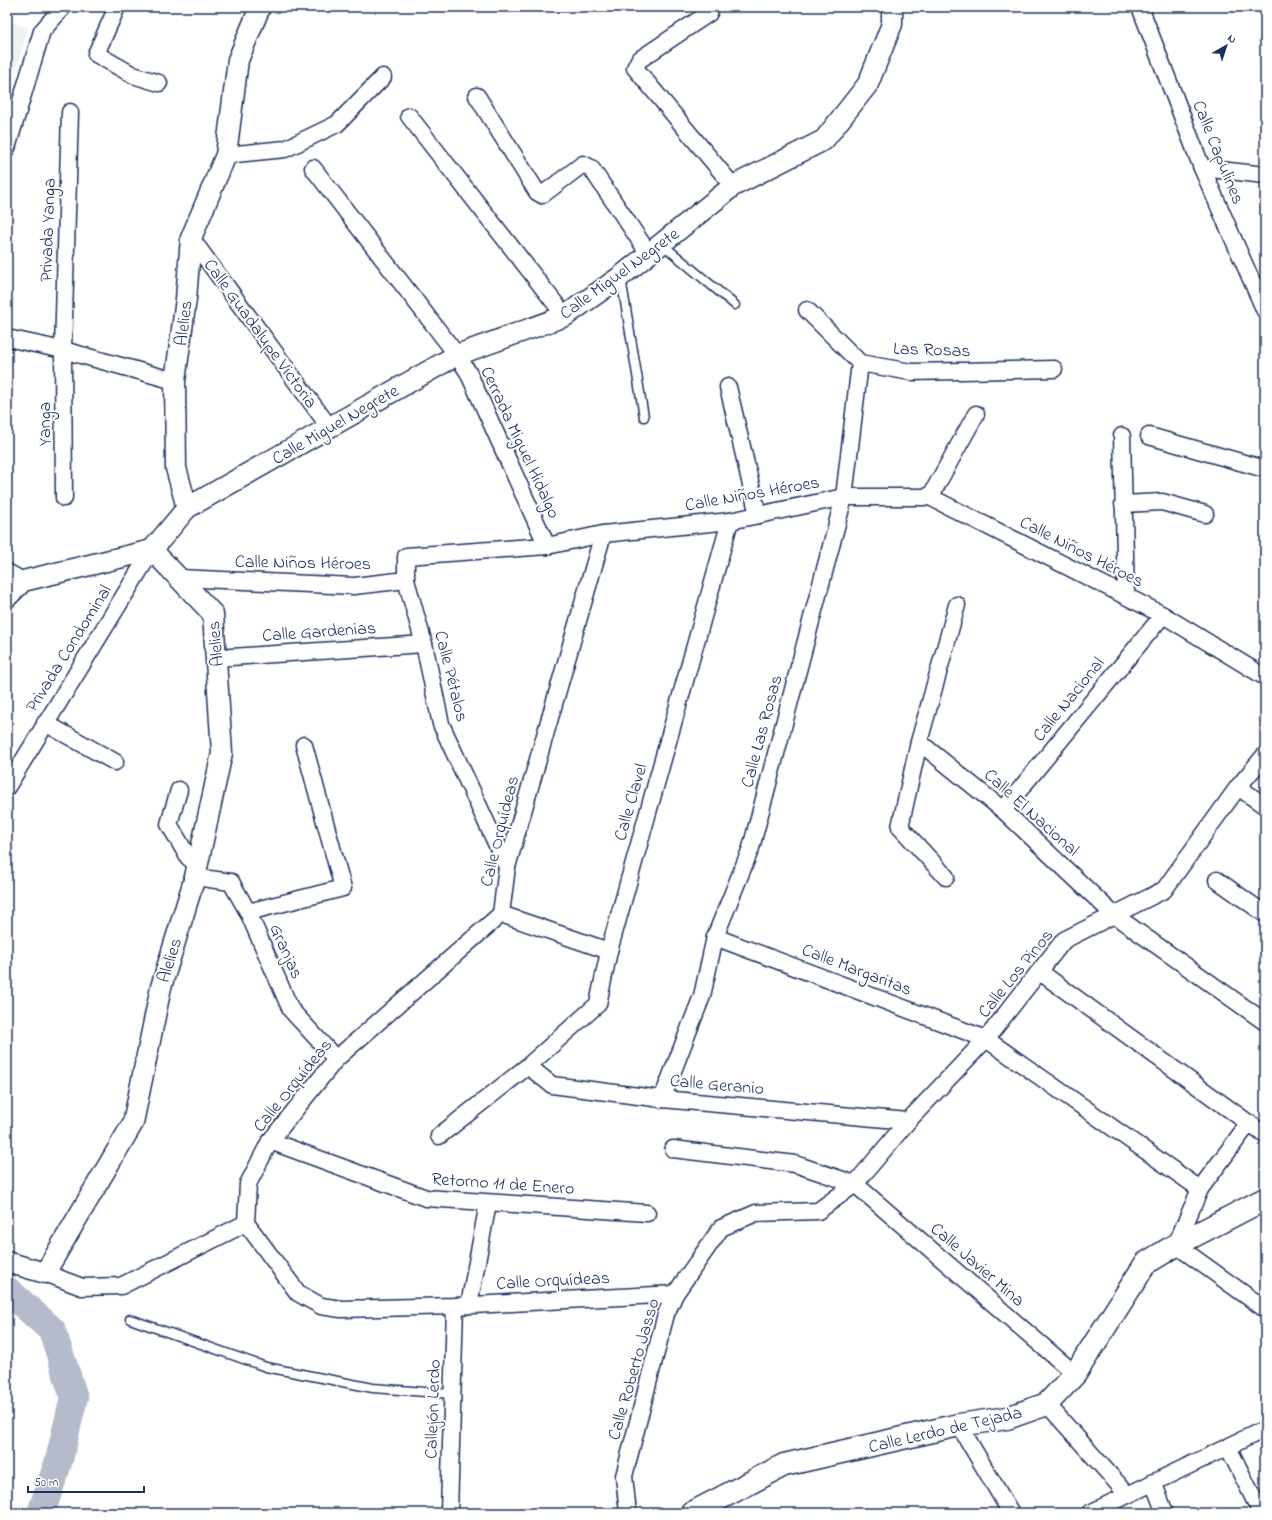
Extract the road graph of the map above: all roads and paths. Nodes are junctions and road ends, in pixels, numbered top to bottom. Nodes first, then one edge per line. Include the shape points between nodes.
1 (63, 7) edge
2 (117, 7) edge
3 (260, 7) edge
4 (711, 7) edge
5 (892, 7) edge
6 (1140, 7) edge
7 (383, 77) dead end
8 (159, 83) dead end
9 (477, 96) dead end
10 (70, 112) dead end
11 (409, 116) dead end
12 (7, 148) edge
13 (226, 155) junction
14 (313, 168) dead end
15 (1202, 168) junction
16 (1265, 174) edge
17 (733, 186) junction
18 (191, 238) junction
19 (656, 249) junction
20 (620, 277) junction
21 (735, 305) dead end
22 (807, 310) dead end
23 (1265, 311) edge
24 (565, 316) junction
25 (7, 338) edge
26 (63, 350) junction
27 (457, 355) junction
28 (860, 363) junction
29 (1054, 369) dead end
30 (175, 381) junction
31 (728, 387) dead end
32 (976, 414) dead end
33 (644, 417) dead end
34 (330, 428) junction
35 (1122, 436) dead end
36 (1149, 436) dead end
37 (1265, 469) edge
38 (844, 497) junction
39 (930, 497) junction
40 (64, 498) dead end
41 (1123, 504) junction
42 (187, 508) junction
43 (1204, 514) dead end
44 (758, 515) junction
45 (730, 521) junction
46 (603, 534) junction
47 (547, 546) junction
48 (152, 550) junction
49 (15, 577) edge
50 (179, 578) junction
51 (406, 580) junction
52 (1126, 595) junction
53 (7, 597) edge
54 (957, 605) dead end
55 (1163, 615) junction
56 (424, 644) junction
57 (216, 658) junction
58 (1265, 677) edge
59 (45, 723) junction
60 (919, 742) junction
61 (304, 745) dead end
62 (1265, 755) edge
63 (115, 762) dead end
64 (7, 787) edge
65 (1238, 787) junction
66 (179, 790) dead end
67 (1265, 806) edge
68 (1003, 810) junction
69 (507, 868) junction
70 (196, 871) junction
71 (946, 877) dead end
72 (1217, 880) dead end
73 (248, 912) junction
74 (501, 914) junction
75 (1265, 914) edge
76 (1114, 915) junction
77 (715, 937) junction
78 (609, 951) junction
79 (1040, 972) junction
80 (1265, 1022) edge
81 (986, 1039) junction
82 (336, 1059) junction
83 (528, 1066) junction
84 (662, 1099) junction
85 (908, 1121) junction
86 (1249, 1123) junction
87 (1265, 1135) edge
88 (439, 1136) dead end
89 (270, 1141) junction
90 (673, 1149) dead end
91 (855, 1184) junction
92 (1200, 1189) junction
93 (1265, 1199) edge
94 (488, 1202) junction
95 (647, 1214) dead end
96 (246, 1223) junction
97 (1176, 1245) junction
98 (7, 1262) edge
99 (45, 1273) junction
100 (675, 1294) junction
101 (462, 1306) junction
102 (1265, 1309) edge
103 (130, 1319) dead end
104 (1074, 1374) junction
105 (452, 1394) junction
106 (1047, 1404) junction
107 (959, 1425) junction
108 (1265, 1429) edge
109 (1228, 1447) junction
110 (1153, 1482) junction
111 (1127, 1494) junction
112 (448, 1513) edge
113 (628, 1513) edge
114 (692, 1513) edge
115 (1011, 1513) edge
116 (1090, 1513) edge
117 (1165, 1513) edge
118 (1262, 1513) edge

1 - 12 street via 42,31
2 - 8 street via 96,54 133,75
3 - 13 street, Alelies via 238,60
4 - 17 street via 709,13 639,60 635,68
5 - 17 street, Calle Miguel Negrete via 892,24 868,84 824,140
6 - 15 street, Calle Capulines
7 - 13 street via 337,124 285,149
9 - 19 street via 537,192 542,195 583,164 591,168
10 - 26 street, Privada Yanga
11 - 24 street
13 - 18 street, Alelies
14 - 27 street, Cerrada Miguel Hidalgo
15 - 16 street
15 - 23 street, Calle Capulines
17 - 19 street, Calle Miguel Negrete
18 - 30 street, Alelies
18 - 34 street, Calle Guadalupe Victoria
19 - 20 street, Calle Miguel Negrete
19 - 21 lane
20 - 24 street, Calle Miguel Negrete
20 - 33 lane
22 - 28 street
24 - 27 street, Calle Miguel Negrete
25 - 26 street
26 - 30 street
26 - 40 street, Yanga
27 - 34 street, Calle Miguel Negrete
27 - 47 street, Cerrada Miguel Hidalgo via 468,372
28 - 29 street, Las Rosas via 911,372
28 - 38 street, Calle Las Rosas
30 - 42 street, Alelies via 176,468
31 - 44 street
32 - 39 street
34 - 42 street, Calle Miguel Negrete
35 - 41 street
36 - 37 street
38 - 39 street, Calle Niños Héroes
38 - 44 street, Calle Niños Héroes
38 - 77 street, Calle Las Rosas via 752,848
39 - 52 street, Calle Niños Héroes
41 - 43 street via 1162,502
41 - 52 street
42 - 48 street
44 - 45 street, Calle Niños Héroes
45 - 46 street, Calle Niños Héroes
45 - 78 street, Calle Clavel
46 - 47 street, Calle Niños Héroes
46 - 69 street, Calle Orquídeas
47 - 51 street, Calle Niños Héroes via 406,556
48 - 49 street
48 - 50 street, Alelies
48 - 59 street, Privada Condominal
49 - 53 street
50 - 51 street, Calle Niños Héroes via 354,586
50 - 57 street, Alelies via 213,614
51 - 56 street, Calle Pétalos
52 - 55 street, Calle Niños Héroes
54 - 60 street
55 - 58 street, Calle Niños Héroes
55 - 68 street, Calle Nacional
56 - 57 street, Calle Gardenias
56 - 69 street, Calle Pétalos via 441,724
57 - 70 street, Alelies via 222,753
59 - 63 street
59 - 64 street, Privada Condominal
60 - 68 street, Calle El Nacional
60 - 71 street via 900,828
61 - 73 street via 343,888
62 - 65 street, Calle Los Pinos
65 - 67 street
65 - 76 street, Calle Los Pinos via 1164,890
66 - 70 street via 168,824
68 - 76 street, Calle El Nacional
69 - 74 street, Calle Orquídeas
70 - 73 street, Granjas via 231,882
70 - 99 street, Alelies via 161,987 133,1123
72 - 75 street
73 - 82 street, Granjas via 291,1010
74 - 78 street
74 - 82 street, Calle Orquídeas
76 - 79 street, Calle Los Pinos via 1064,940
76 - 80 street, Calle El Nacional
77 - 81 street, Calle Margaritas
77 - 84 street, Calle Las Rosas via 702,996
78 - 83 street, Calle Clavel via 598,1004
79 - 81 street, Calle Los Pinos
79 - 86 street
81 - 85 street, Calle Los Pinos
81 - 92 street, Calle Margaritas
82 - 89 street, Calle Orquídeas
83 - 84 street, Calle Geranio via 552,1085
83 - 88 street, Calle Clavel
84 - 85 street, Calle Geranio
85 - 91 street, Calle Los Pinos
86 - 87 street
86 - 92 street
89 - 94 street, Retorno 11 de Enero via 426,1198
89 - 96 street, Calle Orquídeas via 248,1184
90 - 91 street via 795,1164
91 - 100 street, Calle Roberto Jasso via 818,1212 756,1213 722,1228
91 - 104 street, Calle Javier Mina
92 - 97 street
93 - 97 main road, Calle Lerdo de Tejada
94 - 95 street, Retorno 11 de Enero
94 - 101 street, Callejón Lerdo
96 - 99 street via 121,1286 82,1287
96 - 101 street, Calle Orquídeas via 298,1293 321,1306 341,1309
97 - 102 street
97 - 104 main road, Calle Lerdo de Tejada via 1146,1263
98 - 99 street
100 - 101 street, Calle Orquídeas
100 - 113 street, Calle Roberto Jasso via 666,1314 624,1476
101 - 105 street, Callejón Lerdo
103 - 105 lane via 266,1367 373,1388
104 - 106 main road, Calle Lerdo de Tejada
105 - 112 street, Callejón Lerdo
106 - 107 main road, Calle Lerdo de Tejada via 1007,1418
106 - 111 street
107 - 114 main road, Calle Lerdo de Tejada via 784,1465
107 - 115 street
108 - 109 street
109 - 110 street
109 - 118 street
110 - 111 street
110 - 117 street
111 - 116 street

